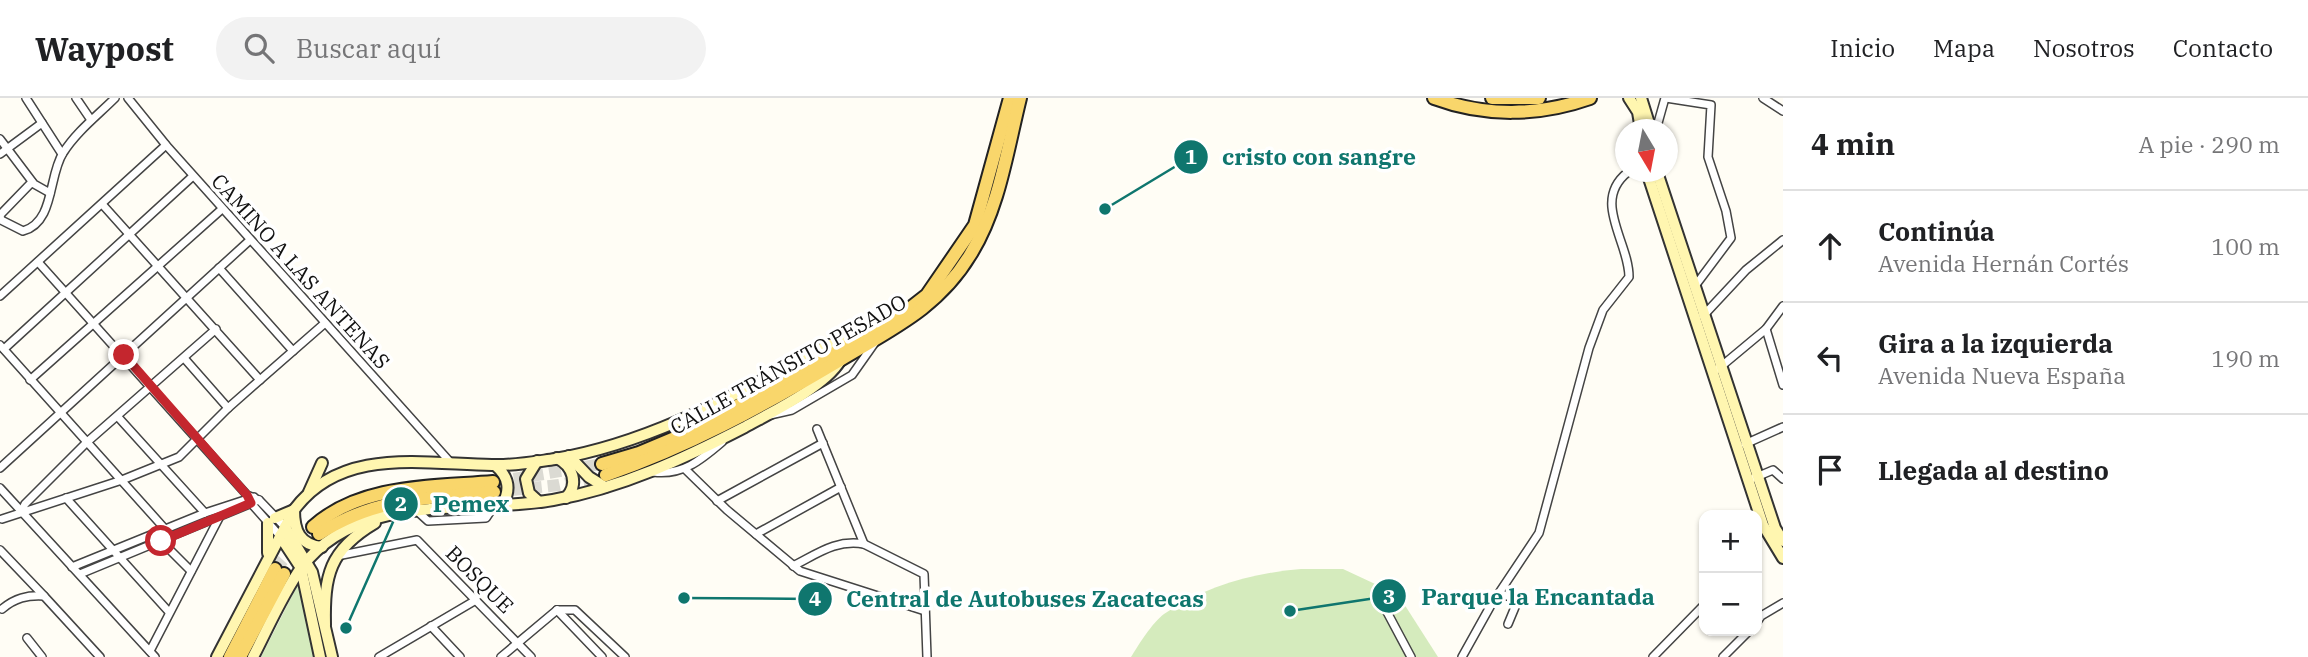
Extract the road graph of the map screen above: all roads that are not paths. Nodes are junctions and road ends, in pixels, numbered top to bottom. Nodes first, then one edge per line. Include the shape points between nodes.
1 (26, 98) edge
2 (76, 98) edge
3 (115, 98) edge
4 (128, 98) edge
5 (1010, 98) edge
6 (1020, 98) edge
7 (1434, 98) edge
8 (1492, 98) edge
9 (1539, 98) edge
10 (1590, 98) edge
11 (1629, 98) edge
12 (1665, 98) edge
13 (1763, 98) edge
14 (1642, 102) edge
15 (1783, 111) edge
16 (1639, 119) edge
17 (1649, 119) edge
18 (1657, 119) edge
19 (92, 120) junction
20 (43, 123) junction
21 (0, 139) edge
22 (166, 145) junction
23 (8, 146) junction
24 (0, 154) edge
25 (62, 154) junction
26 (193, 176) junction
27 (32, 181) junction
28 (1619, 182) edge
29 (1652, 182) edge
30 (1659, 182) edge
31 (50, 193) junction
32 (102, 204) junction
33 (1664, 207) junction
34 (222, 209) junction
35 (0, 216) edge
36 (129, 234) junction
37 (250, 240) junction
38 (1783, 240) edge
39 (38, 262) junction
40 (158, 266) junction
41 (219, 268) junction
42 (1695, 285) junction
43 (66, 292) junction
44 (1688, 295) junction
45 (0, 296) edge
46 (187, 298) junction
47 (1783, 306) edge
48 (1701, 318) junction
49 (95, 322) junction
50 (325, 323) junction
51 (216, 329) junction
52 (1766, 329) junction
53 (871, 338) junction
54 (2, 347) edge
55 (293, 351) junction
56 (124, 355) junction
57 (184, 358) junction
58 (841, 359) junction
59 (1718, 369) junction
60 (30, 380) junction
61 (260, 380) junction
62 (153, 386) junction
63 (1783, 386) edge
64 (228, 408) junction
65 (61, 413) junction
66 (766, 416) junction
67 (118, 417) junction
68 (1783, 427) edge
69 (817, 429) dead end
70 (733, 432) junction
71 (198, 439) junction
72 (86, 443) junction
73 (823, 443) junction
74 (1743, 445) junction
75 (569, 456) junction
76 (557, 458) junction
77 (537, 461) junction
78 (323, 463) dead end
79 (452, 464) junction
80 (164, 465) junction
81 (495, 465) junction
82 (0, 468) edge
83 (685, 469) junction
84 (650, 472) junction
85 (604, 476) junction
86 (1759, 476) junction
87 (1783, 479) edge
88 (122, 480) junction
89 (1747, 481) junction
90 (494, 487) tunnel mouth
91 (841, 487) junction
92 (0, 488) edge
93 (308, 495) junction
94 (66, 498) junction
95 (566, 498) junction
96 (252, 499) junction
97 (718, 501) junction
98 (539, 502) junction
99 (498, 506) junction
100 (294, 510) junction
101 (21, 512) junction
102 (205, 513) junction
103 (391, 514) junction
104 (219, 517) junction
105 (2, 519) dead end
106 (272, 520) junction
107 (165, 529) junction
108 (282, 531) junction
109 (756, 534) junction
110 (318, 536) junction
111 (161, 541) junction
112 (1783, 541) edge
113 (864, 544) junction
114 (0, 550) edge
115 (113, 550) junction
116 (336, 556) junction
117 (120, 558) junction
118 (1783, 558) edge
119 (793, 566) junction
120 (72, 567) junction
121 (288, 568) junction
122 (191, 571) junction
123 (80, 574) junction
124 (1499, 593) junction
125 (44, 596) junction
126 (476, 600) junction
127 (1783, 603) edge
128 (2, 609) dead end
129 (557, 610) junction
130 (1699, 610) edge
131 (925, 611) junction
132 (169, 612) junction
133 (1387, 612) dead end
134 (1762, 617) edge
135 (1508, 624) dead end
136 (325, 625) junction
137 (431, 626) junction
138 (1744, 636) edge
139 (27, 638) dead end
140 (518, 642) junction
141 (153, 654) edge
142 (42, 657) edge
143 (100, 657) edge
144 (217, 657) edge
145 (230, 657) edge
146 (240, 657) edge
147 (253, 657) edge
148 (320, 657) edge
149 (332, 657) edge
150 (379, 657) edge
151 (460, 657) edge
152 (501, 657) edge
153 (531, 657) edge
154 (602, 657) edge
155 (625, 657) edge
156 (927, 657) edge
157 (1411, 657) edge
158 (1462, 657) edge
159 (1653, 657) edge
160 (1723, 657) edge

1 - 20 street
2 - 19 street
3 - 19 street
4 - 22 street, CAMINO A LAS ANTENAS
5 - 53 main road, CALLE TRÁNSITO PESADO via 975,225 926,295
6 - 53 main road, CALLE TRÁNSITO PESADO via 992,205 970,255 936,299
7 - 10 main road via 1484,111 1517,113 1559,108
8 - 9 main road
11 - 16 street
12 - 18 street
12 - 42 street via 1711,105 1708,157 1731,239
13 - 15 street
14 - 17 street
19 - 25 street
20 - 23 street
20 - 25 street
21 - 23 street
22 - 26 street, CAMINO A LAS ANTENAS
22 - 32 street
23 - 24 street
23 - 27 street
25 - 31 street
26 - 34 street, CAMINO A LAS ANTENAS
26 - 36 street
27 - 31 street
27 - 35 street
28 - 124 street via 1611,207 1629,272 1627,281 1603,310 1589,348 1539,533
29 - 33 street
30 - 33 street
31 - 35 street via 41,218 31,229 23,231
32 - 36 street
32 - 39 street
33 - 42 street
33 - 44 street
34 - 37 street, CAMINO A LAS ANTENAS
34 - 40 street
36 - 40 street
36 - 43 street
37 - 41 street
37 - 50 street, CAMINO A LAS ANTENAS
38 - 48 street via 1746,270
39 - 43 street
39 - 45 street
40 - 46 street
40 - 49 street
41 - 46 street
41 - 55 street
42 - 44 street
42 - 48 street
43 - 49 street
43 - 54 street
44 - 48 street
46 - 51 street
46 - 56 street
47 - 52 street
48 - 59 street
49 - 56 street
49 - 60 street
50 - 55 street
50 - 79 street, CAMINO A LAS ANTENAS
51 - 57 street
51 - 61 street
52 - 59 street
52 - 63 street
53 - 58 main road, CALLE TRÁNSITO PESADO
53 - 66 street via 852,375 792,410
53 - 75 street via 829,345 674,425
53 - 85 main road, CALLE TRÁNSITO PESADO via 639,453
54 - 60 street
55 - 61 street
56 - 62 street
56 - 65 street
57 - 62 street
57 - 64 street
58 - 66 street via 832,373
58 - 85 main road, CALLE TRÁNSITO PESADO via 685,446
59 - 74 street
60 - 65 street
61 - 64 street
62 - 67 street
62 - 71 street
64 - 71 street
65 - 72 street
65 - 82 street
66 - 70 street
67 - 72 street
67 - 80 street
68 - 74 street
69 - 73 street
70 - 83 street
70 - 84 street
71 - 80 street
71 - 96 street
72 - 88 street
72 - 101 street
73 - 91 street
73 - 97 street
74 - 86 street
74 - 89 street
75 - 76 street
75 - 85 street via 589,477
76 - 77 street
76 - 95 street via 568,466 574,479
77 - 81 street
77 - 98 street via 526,479 529,493
78 - 93 street
79 - 81 street
79 - 93 street via 382,462 337,475
80 - 88 street
80 - 102 street
81 - 99 street via 509,488
83 - 84 street
83 - 97 street
84 - 85 street
85 - 95 street
86 - 87 street via 1773,470
86 - 89 street
86 - 112 street
88 - 94 street
88 - 107 street
89 - 118 street via 1763,525
90 - 110 main road via 412,489 361,499 337,510
91 - 109 street
91 - 113 street
92 - 101 street
93 - 100 street
94 - 101 street
94 - 115 street
95 - 98 street
96 - 102 street
96 - 104 street
96 - 106 street
97 - 109 street
98 - 99 street
99 - 103 street
100 - 106 street
100 - 108 street
100 - 110 street via 299,537 313,546
101 - 105 street
101 - 120 street
102 - 107 street
103 - 110 street
103 - 116 street via 363,530
104 - 111 street
104 - 122 street
106 - 108 street
106 - 121 street
107 - 115 street
108 - 121 street
108 - 121 street
109 - 119 street
110 - 121 street
111 - 117 street
111 - 122 street
113 - 119 street via 834,544
113 - 131 street via 923,574
114 - 125 street
115 - 117 street
115 - 120 street
116 - 126 street, BOSQUE via 416,540
116 - 136 street via 325,584
117 - 123 street
117 - 132 street
119 - 131 street
120 - 123 street
121 - 136 street
121 - 144 street
121 - 145 main road
121 - 146 main road
121 - 147 street
121 - 148 street
122 - 132 street
123 - 141 street
124 - 135 street via 1518,600
124 - 158 street
125 - 128 street via 12,600
125 - 143 street
126 - 137 street
126 - 140 street, BOSQUE
127 - 134 street
129 - 140 street
129 - 154 street
129 - 155 street via 575,610
130 - 159 street
131 - 156 street
132 - 141 street
133 - 157 street
136 - 149 street
137 - 150 street
137 - 151 street
138 - 160 street
139 - 142 street
140 - 152 street
140 - 153 street, BOSQUE

